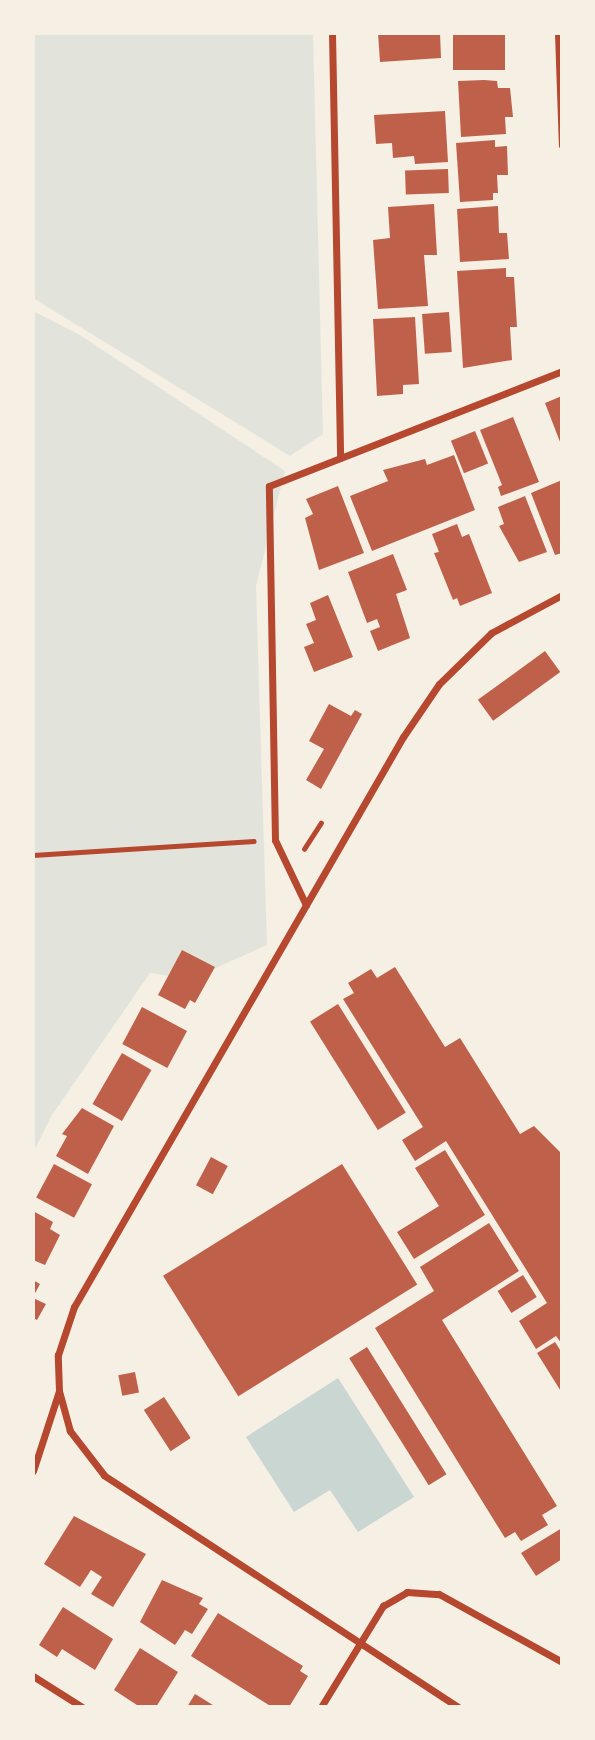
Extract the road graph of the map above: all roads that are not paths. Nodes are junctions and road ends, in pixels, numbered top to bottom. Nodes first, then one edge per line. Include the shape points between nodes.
1 (332, 33) edge
2 (558, 33) edge
3 (562, 145) edge
4 (562, 371) edge
5 (340, 458) junction
6 (562, 595) edge
7 (306, 905) junction
8 (59, 1391) junction
9 (33, 1471) edge
10 (360, 1646) junction
11 (562, 1662) edge
12 (33, 1676) edge
13 (82, 1707) edge
14 (321, 1707) edge
15 (458, 1707) edge

1 - 5 street
2 - 3 street
4 - 5 street
5 - 7 street via 269,486 275,840
6 - 7 street via 491,633 439,684
7 - 8 street via 74,1307 58,1355
8 - 9 street
8 - 10 street via 70,1431 104,1475
10 - 11 street via 383,1606 407,1592 439,1594
10 - 14 street
10 - 15 street
12 - 13 street

